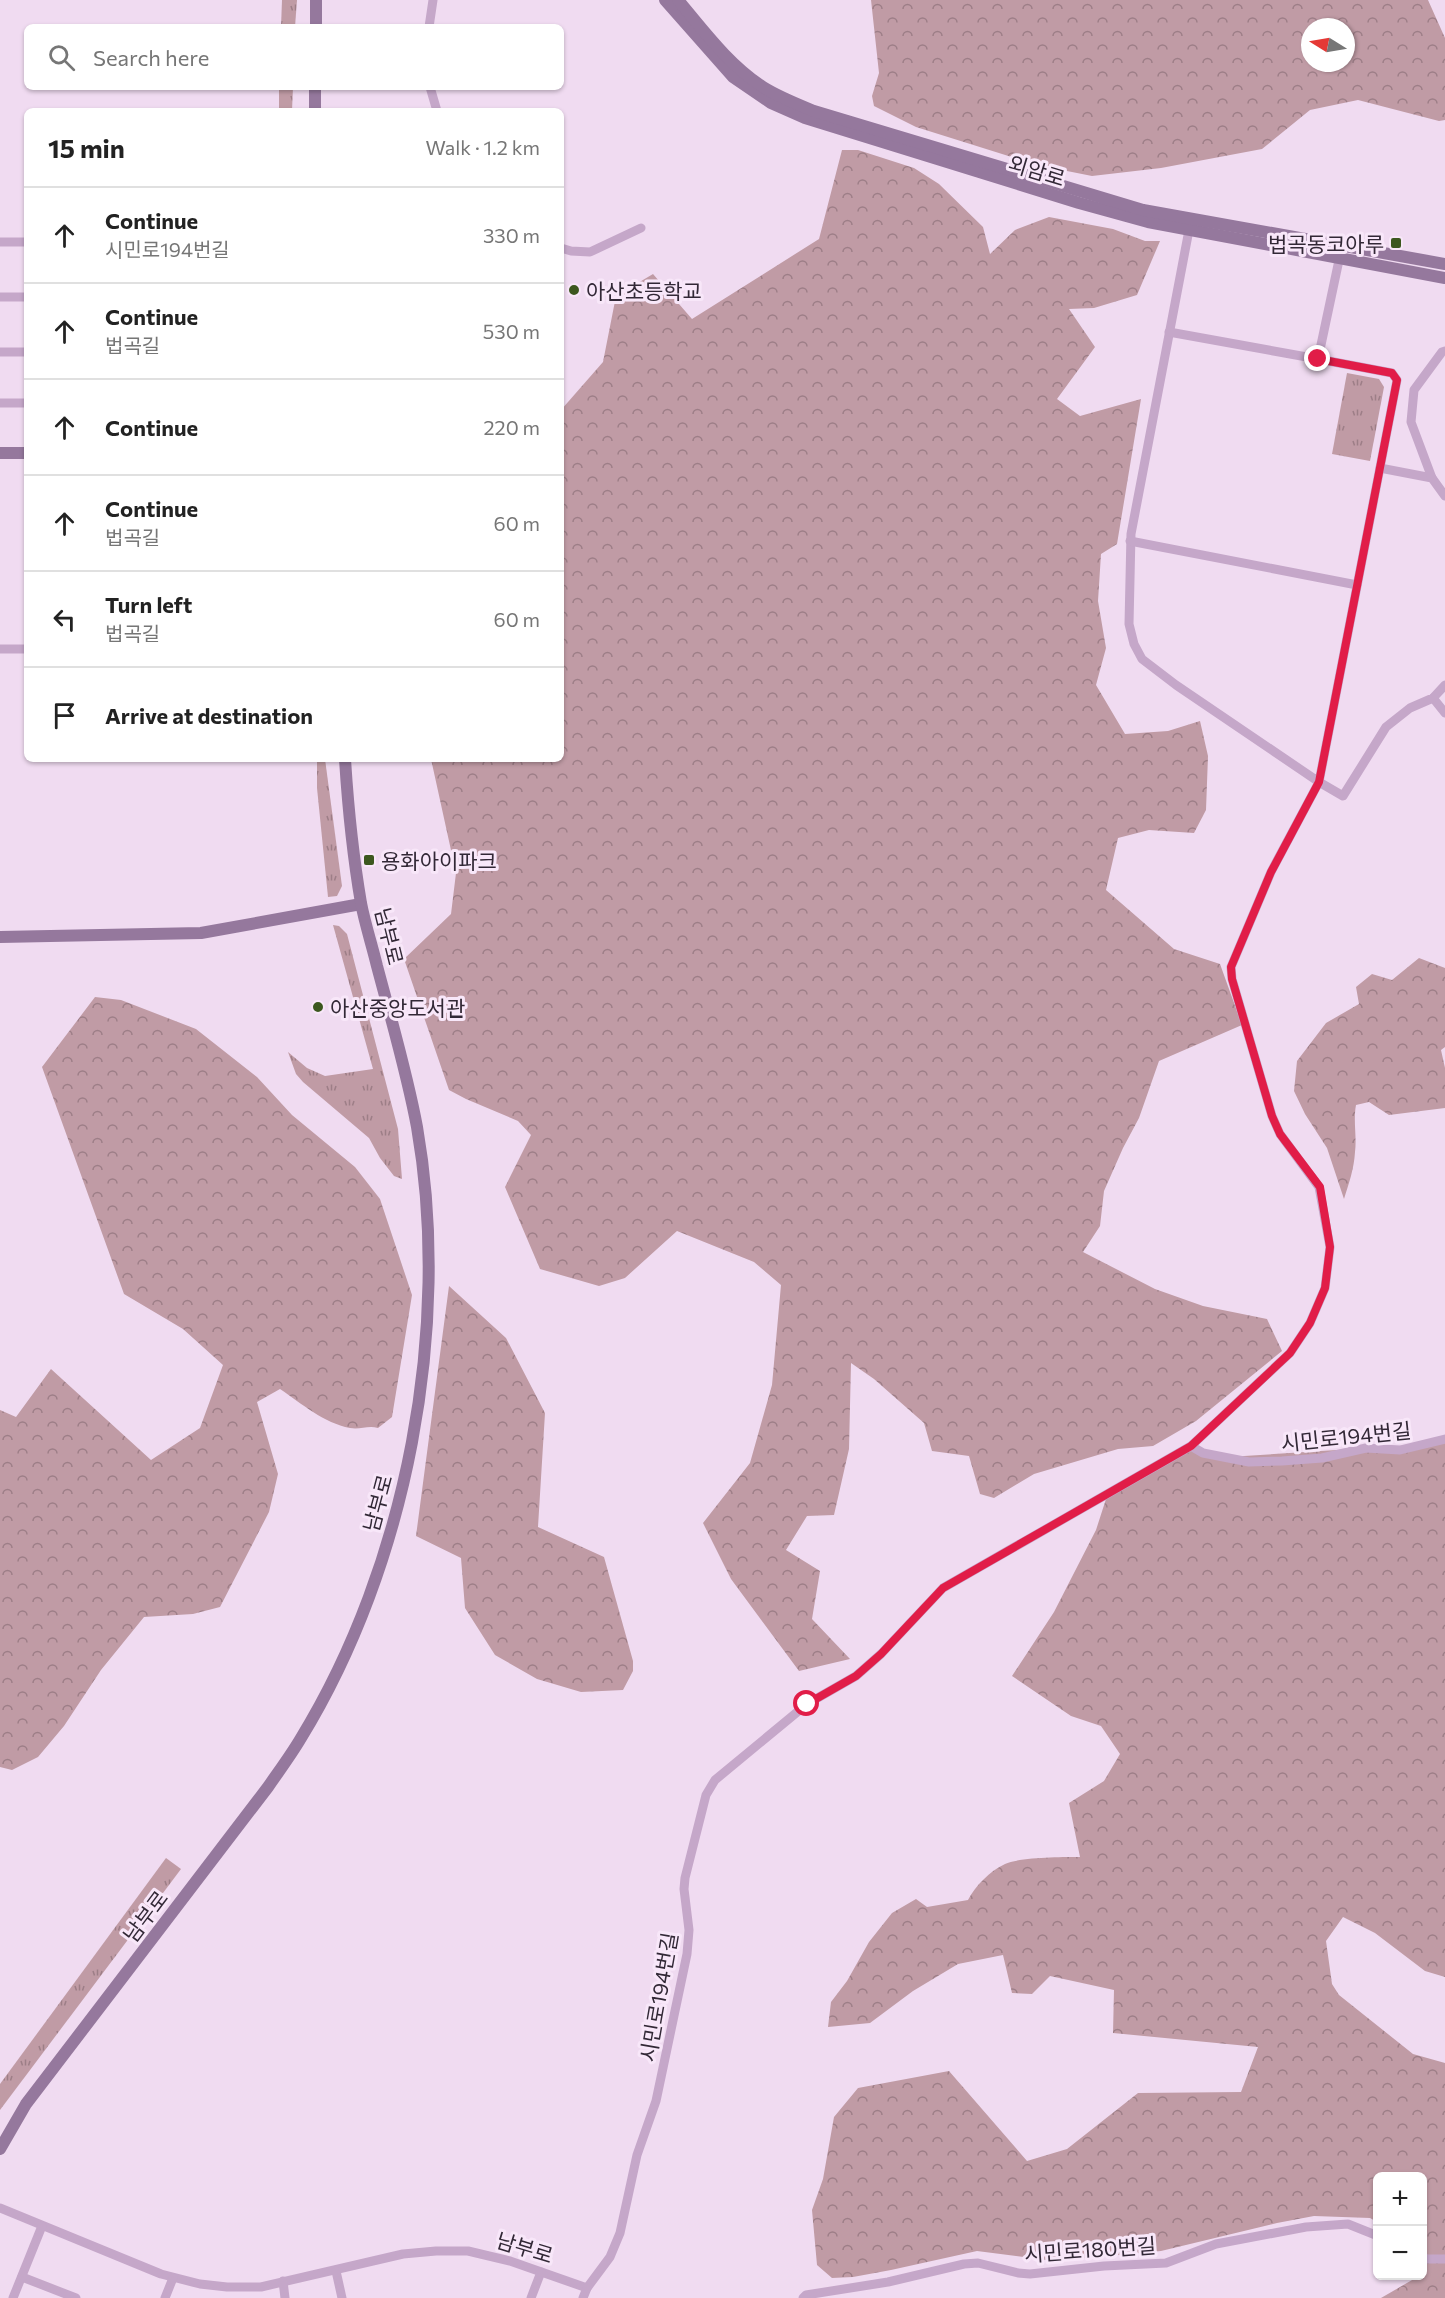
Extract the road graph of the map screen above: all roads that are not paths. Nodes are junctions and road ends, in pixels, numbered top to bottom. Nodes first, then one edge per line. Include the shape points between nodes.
1 (316, 0) edge
2 (433, 0) edge
3 (665, 0) edge
4 (678, 0) edge
5 (316, 24) edge
6 (429, 24) edge
7 (315, 90) edge
8 (431, 90) edge
9 (315, 108) edge
10 (436, 108) edge
11 (641, 228) dead end
12 (1189, 230) junction
13 (0, 242) edge
14 (24, 242) edge
15 (564, 249) edge
16 (1341, 252) junction
17 (1445, 264) edge
18 (1445, 278) edge
19 (0, 297) edge
20 (24, 297) edge
21 (1168, 332) junction
22 (1445, 351) edge
23 (0, 352) edge
24 (24, 352) edge
25 (1318, 359) junction
26 (0, 403) edge
27 (24, 403) edge
28 (0, 453) edge
29 (24, 453) edge
30 (1380, 468) junction
31 (1432, 478) junction
32 (1445, 496) edge
33 (1130, 541) junction
34 (1357, 585) junction
35 (0, 649) edge
36 (24, 649) edge
37 (1445, 685) edge
38 (1433, 698) junction
39 (1445, 713) edge
40 (345, 762) edge
41 (1319, 782) junction
42 (361, 904) junction
43 (0, 937) edge
44 (1445, 1439) edge
45 (1191, 1446) junction
46 (0, 2150) edge
47 (0, 2208) edge
48 (42, 2226) junction
49 (1373, 2234) edge
50 (1427, 2259) edge
51 (1445, 2259) edge
52 (336, 2271) junction
53 (541, 2272) junction
54 (22, 2277) junction
55 (173, 2277) junction
56 (282, 2281) junction
57 (587, 2288) junction
58 (13, 2298) edge
59 (76, 2298) edge
60 (165, 2298) edge
61 (285, 2298) edge
62 (342, 2298) edge
63 (531, 2298) edge
64 (584, 2298) edge
65 (803, 2298) edge

1 - 5 street
2 - 6 street
3 - 12 street, 외암로 via 733,77 771,104 793,114 1079,203
4 - 16 street, 외암로 via 750,78 814,111 1143,210
7 - 9 street
8 - 10 street
11 - 15 street via 590,252
12 - 16 street, 외암로
12 - 21 street
13 - 14 street
16 - 17 street, 외암로
16 - 18 street, 외암로
16 - 25 street
19 - 20 street
21 - 25 street
21 - 33 street
22 - 31 street via 1414,390 1411,422
23 - 24 street
25 - 30 street via 1392,373 1397,380
26 - 27 street
28 - 29 street
30 - 31 street
30 - 34 street
31 - 32 street
33 - 34 street
33 - 41 street via 1129,624 1142,659
34 - 41 street
35 - 36 street
37 - 38 street
38 - 39 street
38 - 41 street via 1410,708 1386,727 1343,796
40 - 42 street, 남부로
41 - 45 street via 1271,872 1231,967 1272,1116 1280,1134 1320,1187 1330,1247 1325,1288 1310,1323 1290,1353
42 - 43 street via 201,933
42 - 46 street, 남부로 via 410,1094 423,1170 427,1224 426,1343 411,1449 398,1507 356,1627 302,1737 26,2104
44 - 45 street, 시민로194번길 via 1400,1450 1366,1448 1322,1458 1249,1462 1203,1453
45 - 57 street, 시민로194번길 via 943,1588 864,1669 807,1704 715,1780 706,1794 685,1878 687,1954 656,2101 637,2155 620,2233 610,2257
47 - 48 street, 남부로
48 - 54 street
48 - 55 street, 남부로
49 - 65 street, 시민로180번길 via 1348,2224 1306,2227 1215,2244 1166,2263 1030,2274 978,2263 964,2264
50 - 51 street
52 - 53 street, 남부로 via 404,2254 468,2251
52 - 56 street, 남부로
52 - 62 street
53 - 57 street, 남부로
53 - 63 street
54 - 58 street
54 - 59 street
55 - 56 street, 남부로 via 227,2287 261,2287
55 - 60 street
56 - 61 street
57 - 64 street, 시민로194번길

